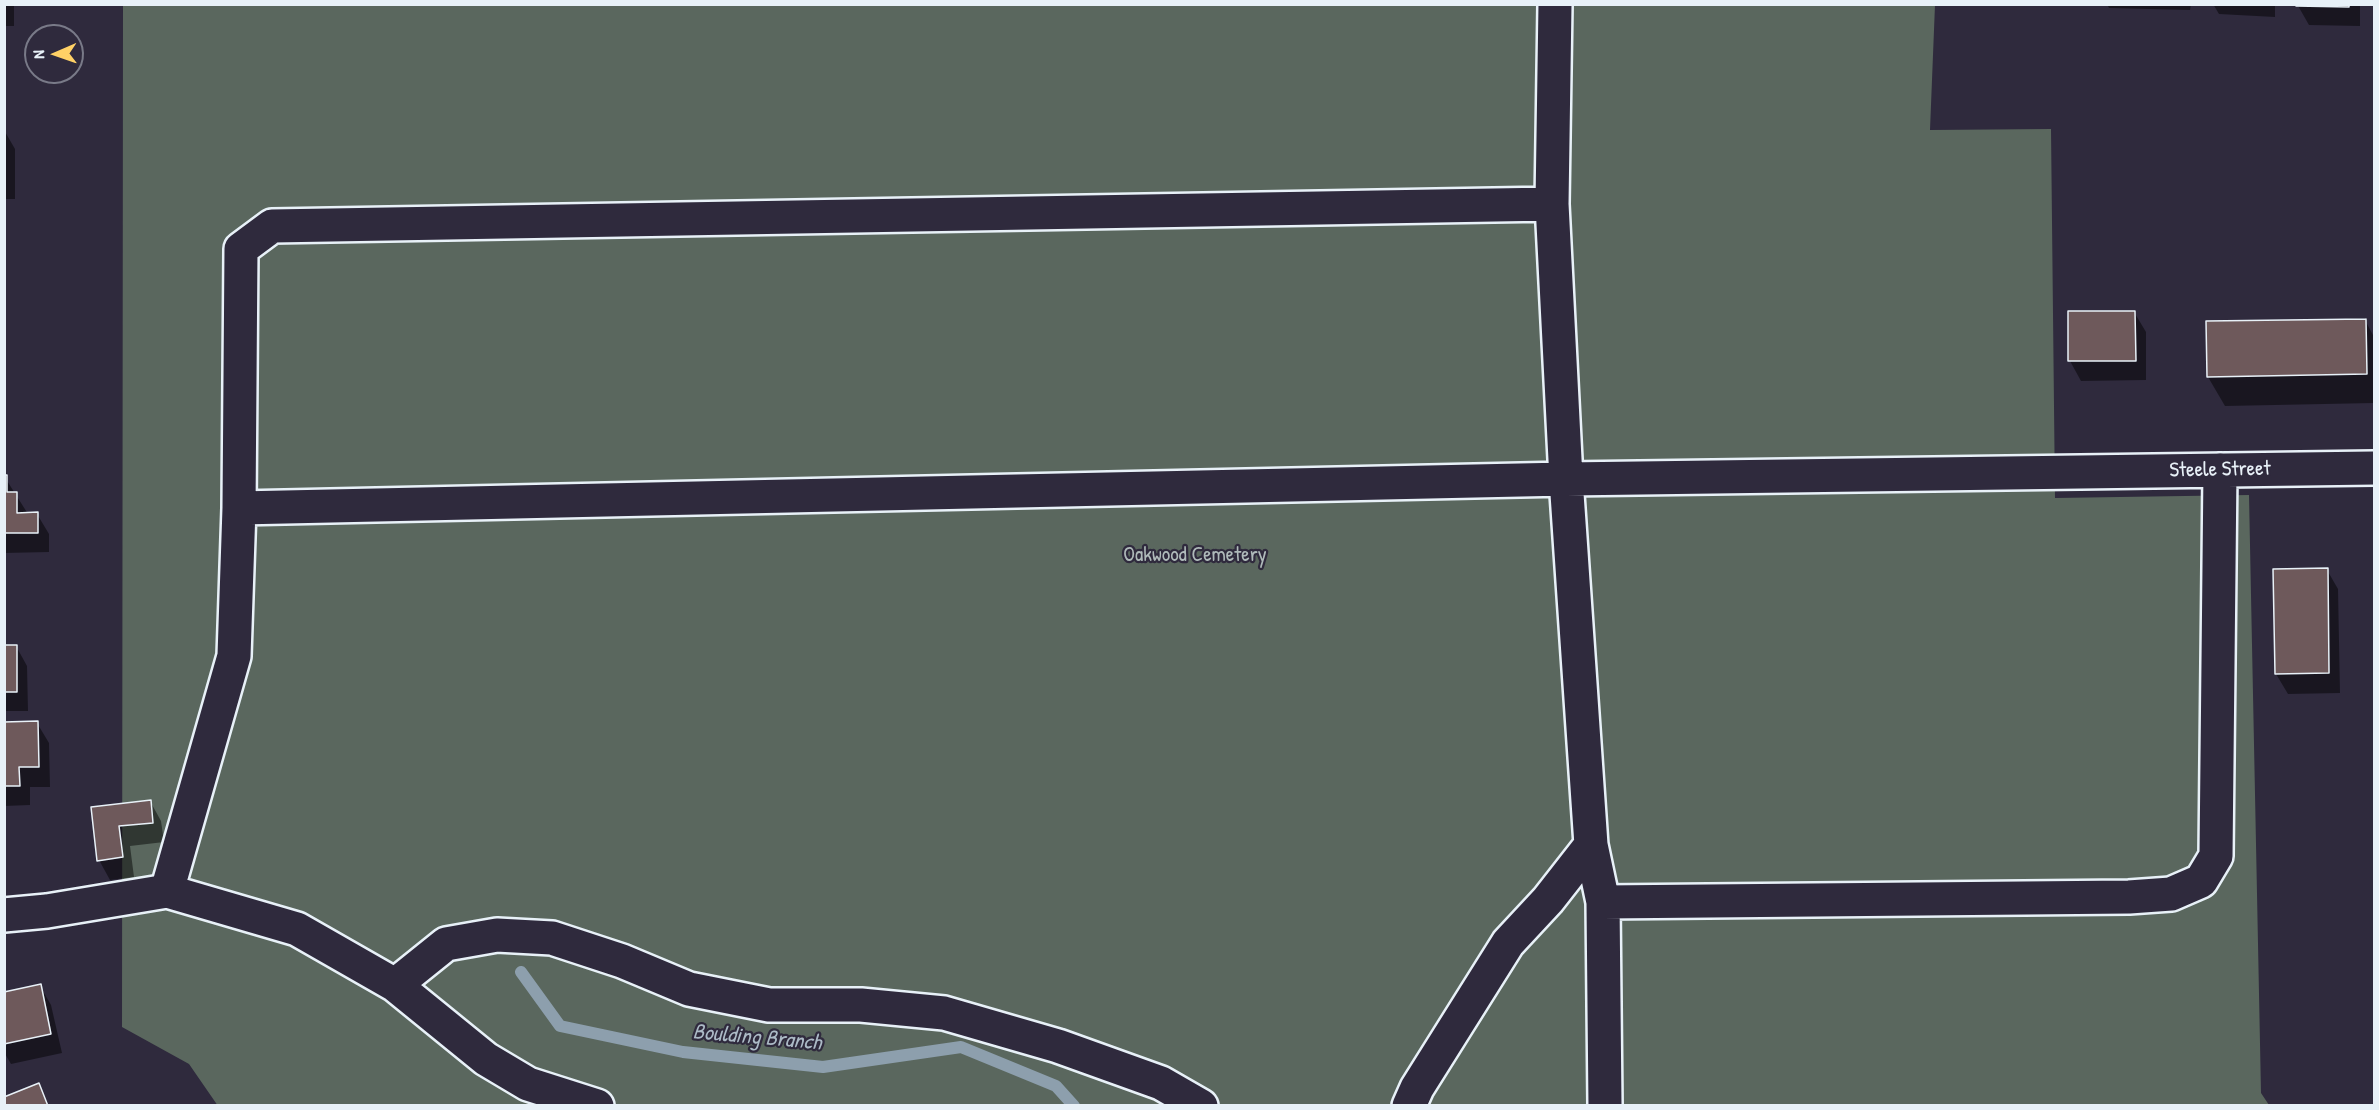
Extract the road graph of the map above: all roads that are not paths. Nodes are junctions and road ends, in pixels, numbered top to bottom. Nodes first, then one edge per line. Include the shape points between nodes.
1 (1555, 4) edge
2 (1552, 204) junction
3 (2374, 468) edge
4 (2220, 470) junction
5 (1566, 478) junction
6 (240, 508) junction
7 (1590, 845) junction
8 (167, 891) junction
9 (1603, 902) junction
10 (4, 915) edge
11 (395, 985) junction
12 (536, 1095) edge
13 (597, 1106) edge
14 (1201, 1106) edge
15 (1409, 1106) edge
16 (1605, 1106) edge

1 - 2 street
2 - 5 street
2 - 6 street via 272,226 241,249
3 - 4 street, Steele Street
4 - 5 street, Steele Street
4 - 9 street via 2216,856 2201,881 2171,894 2129,897
5 - 6 street, Steele Street
5 - 7 street
6 - 8 street via 234,656
7 - 9 street
7 - 15 street via 1548,900 1508,943
8 - 10 street
8 - 11 street via 297,929
9 - 16 street
11 - 12 street
11 - 14 street via 446,944 497,934 552,938 700,992 769,1005 861,1005 944,1013 1058,1046 1161,1083
12 - 13 street

